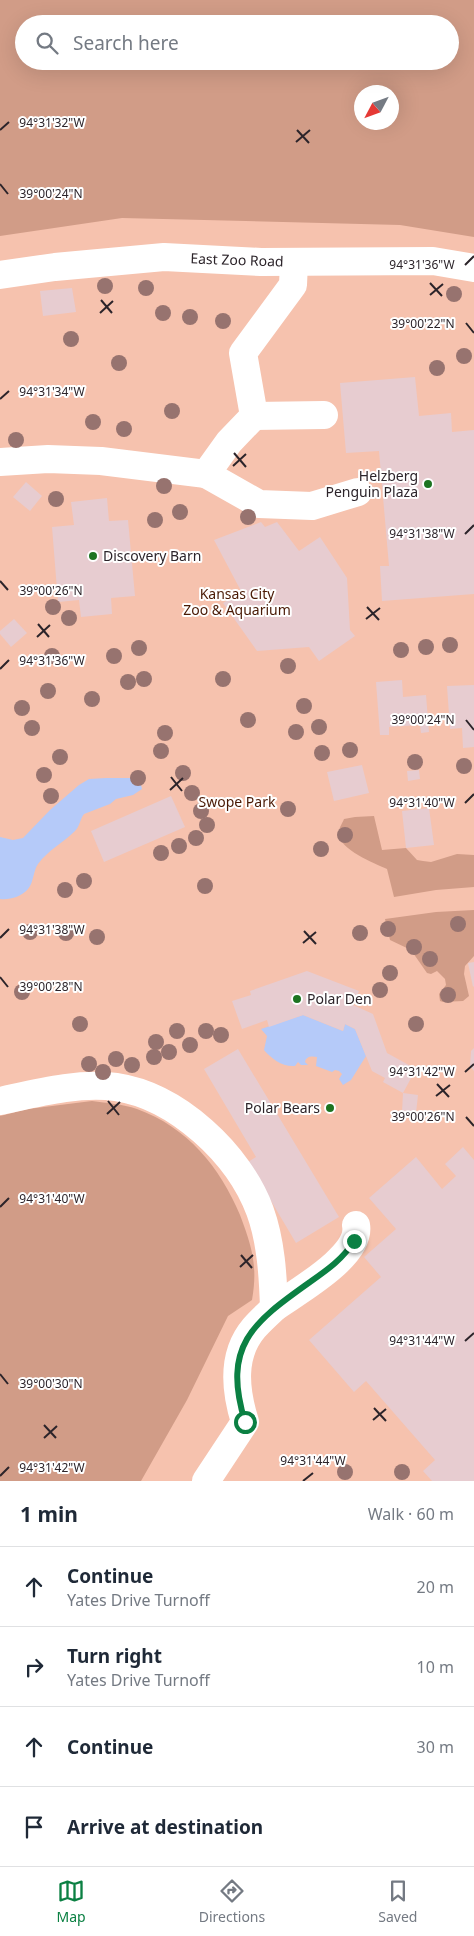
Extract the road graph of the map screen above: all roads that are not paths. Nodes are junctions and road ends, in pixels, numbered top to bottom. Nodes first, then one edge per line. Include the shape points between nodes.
1 (294, 262) junction
2 (474, 268) edge
3 (0, 275) edge
4 (324, 415) dead end
5 (254, 416) junction
6 (0, 462) edge
7 (206, 474) junction
8 (358, 492) dead end
9 (0, 1102) edge
10 (356, 1225) dead end
11 (274, 1308) junction
12 (206, 1481) edge

1 - 2 lane, East Zoo Road via 433,261
1 - 3 lane, East Zoo Road via 164,257
1 - 5 lane via 293,286 243,353
4 - 5 lane
5 - 7 lane
6 - 7 lane via 100,461
7 - 8 lane via 259,504 312,506
9 - 11 lane via 65,1088 115,1087 150,1096 188,1119 227,1154 260,1210 273,1278
10 - 11 lane via 354,1241 339,1261
11 - 12 lane via 244,1343 237,1377 238,1400 245,1422

